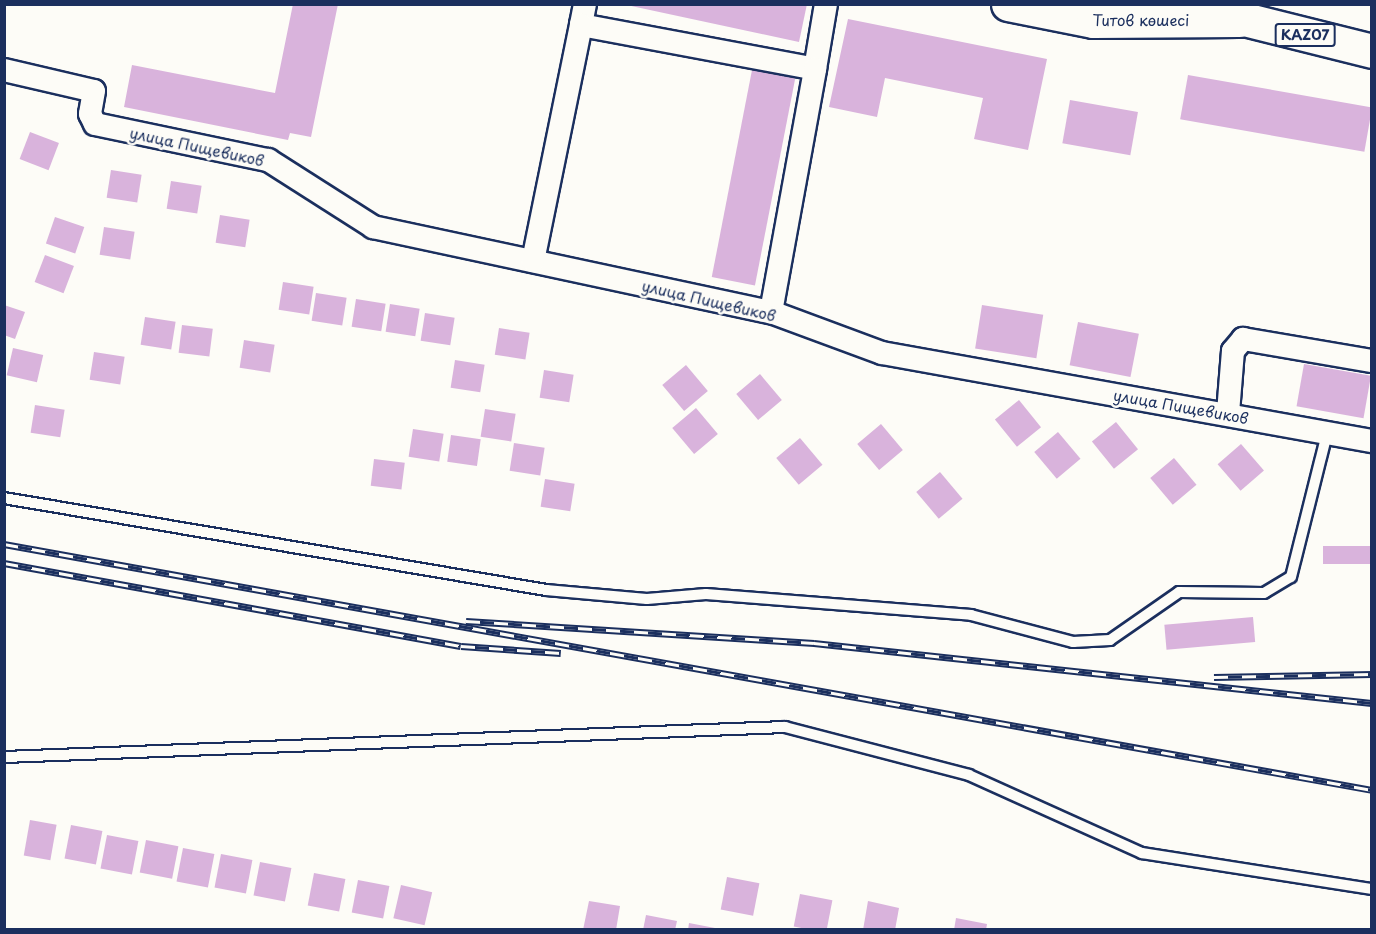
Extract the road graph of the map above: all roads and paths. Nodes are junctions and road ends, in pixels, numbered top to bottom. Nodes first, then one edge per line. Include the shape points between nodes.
1 (826, 4) edge
2 (1008, 4) edge
3 (1199, 4) edge
4 (1094, 13) edge
5 (583, 15) edge
6 (1239, 20) junction
7 (1371, 51) edge
8 (815, 69) junction
9 (4, 70) edge
10 (533, 261) junction
11 (771, 312) junction
12 (1371, 361) edge
13 (1228, 413) junction
14 (1327, 434) junction
15 (1371, 441) edge
16 (4, 498) edge
17 (4, 757) edge
18 (1371, 889) edge

1 - 8 street
2 - 4 highway, Титов көшесі / KAZ07
3 - 6 highway, Титов көшесі / KAZ07
4 - 6 highway, Титов көшесі / KAZ07
5 - 8 street
5 - 10 street
6 - 7 highway, Титов көшесі / KAZ07
8 - 11 street
9 - 10 street, улица Пищевиков via 94,91 90,114 95,124 268,160 373,227
10 - 11 street, улица Пищевиков
11 - 13 street, улица Пищевиков via 882,353
12 - 13 street via 1243,339 1233,351
13 - 14 street, улица Пищевиков
14 - 15 street, улица Пищевиков
14 - 16 lane via 1292,577 1264,593 1179,592 1110,640 1073,642 970,615 706,594 647,599 546,590
17 - 18 lane via 785,727 969,776 1142,853

